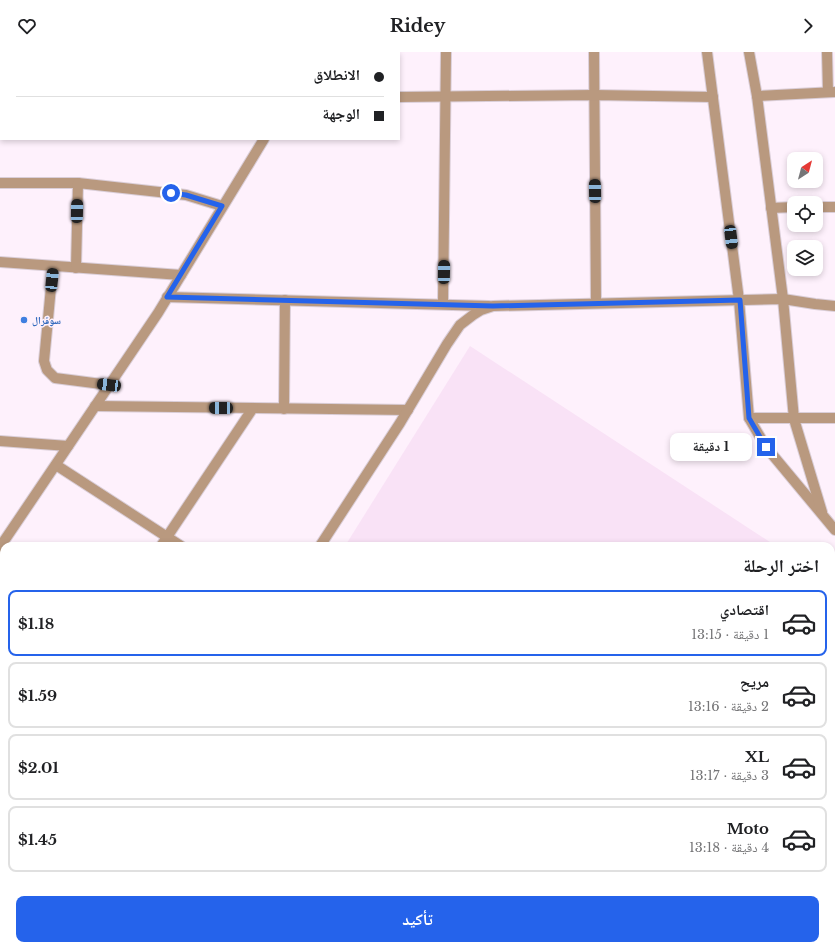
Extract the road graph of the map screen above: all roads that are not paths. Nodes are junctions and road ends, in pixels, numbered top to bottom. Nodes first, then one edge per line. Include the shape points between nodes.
1 (446, 52) edge
2 (594, 52) edge
3 (707, 52) edge
4 (749, 52) edge
5 (827, 52) edge
6 (832, 92) edge
7 (594, 95) junction
8 (713, 96) junction
9 (757, 96) junction
10 (400, 97) edge
11 (446, 97) junction
12 (263, 140) edge
13 (78, 182) junction
14 (0, 183) edge
15 (222, 206) junction
16 (787, 207) edge
17 (823, 207) edge
18 (835, 207) edge
19 (772, 208) junction
20 (0, 262) edge
21 (54, 266) junction
22 (76, 268) junction
23 (181, 275) junction
24 (167, 297) junction
25 (783, 299) junction
26 (285, 300) junction
27 (740, 300) junction
28 (596, 303) junction
29 (443, 304) junction
30 (493, 306) junction
31 (835, 306) edge
32 (109, 385) junction
33 (95, 406) junction
34 (253, 408) junction
35 (284, 409) junction
36 (408, 410) junction
37 (749, 418) junction
38 (835, 418) edge
39 (794, 419) junction
40 (0, 441) edge
41 (68, 446) junction
42 (56, 464) junction
43 (823, 516) junction
44 (835, 530) edge
45 (3, 542) edge
46 (164, 542) edge
47 (323, 542) edge

1 - 11 street
2 - 7 street
3 - 8 street
4 - 9 street
5 - 6 street
6 - 9 street
7 - 8 street
7 - 11 street
7 - 28 street
8 - 27 street
9 - 19 street
10 - 11 street
11 - 29 street
12 - 15 street
13 - 14 street
13 - 15 street via 186,195
13 - 22 street
15 - 23 street
16 - 19 street
17 - 18 street
19 - 25 street
20 - 21 street
21 - 22 street
21 - 32 street via 44,361 47,370 55,378
22 - 23 street
23 - 24 street
24 - 26 street
24 - 32 street
25 - 27 street
25 - 31 street
25 - 39 street
26 - 29 street
26 - 35 street
27 - 28 street
27 - 37 street
28 - 30 street
29 - 30 street
30 - 36 street via 481,310 460,326
32 - 33 street
33 - 34 street
33 - 41 street
34 - 35 street
34 - 46 street
35 - 36 street
36 - 47 street
37 - 39 street
37 - 43 street via 766,447
38 - 39 street
39 - 43 street
40 - 41 street
41 - 42 street
42 - 45 street
42 - 46 street
43 - 44 street

